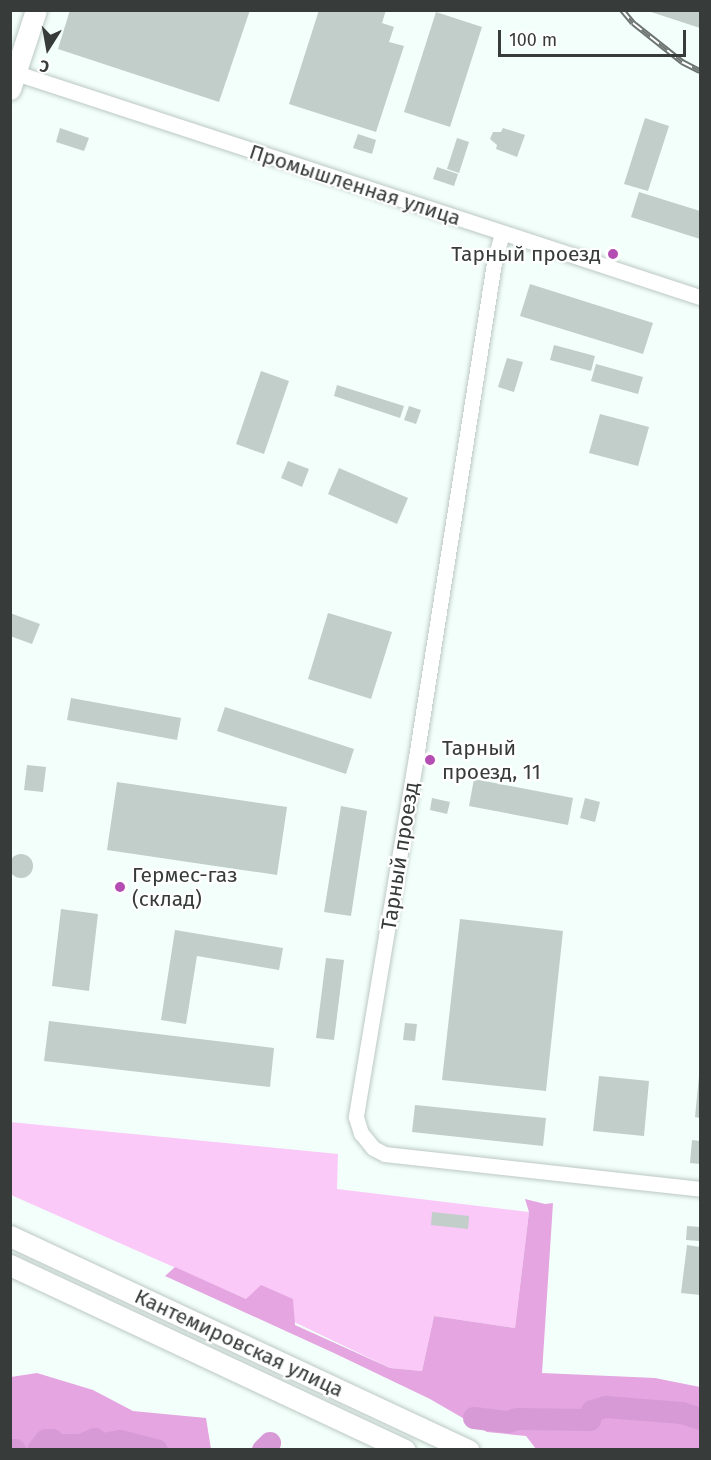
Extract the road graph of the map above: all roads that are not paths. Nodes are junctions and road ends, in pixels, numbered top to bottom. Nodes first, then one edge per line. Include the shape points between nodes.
1 (36, 10) edge
2 (12, 78) edge
3 (502, 233) junction
4 (700, 297) edge
5 (700, 1189) edge
6 (10, 1236) edge
7 (10, 1265) edge
8 (405, 1449) edge
9 (468, 1449) edge

1 - 2 main road
2 - 3 street, Промышленная улица
3 - 4 street, Промышленная улица
3 - 5 street, Тарный проезд via 494,263 356,1117 373,1148 385,1154
6 - 9 main road, Кантемировская улица
7 - 8 main road, Кантемировская улица

